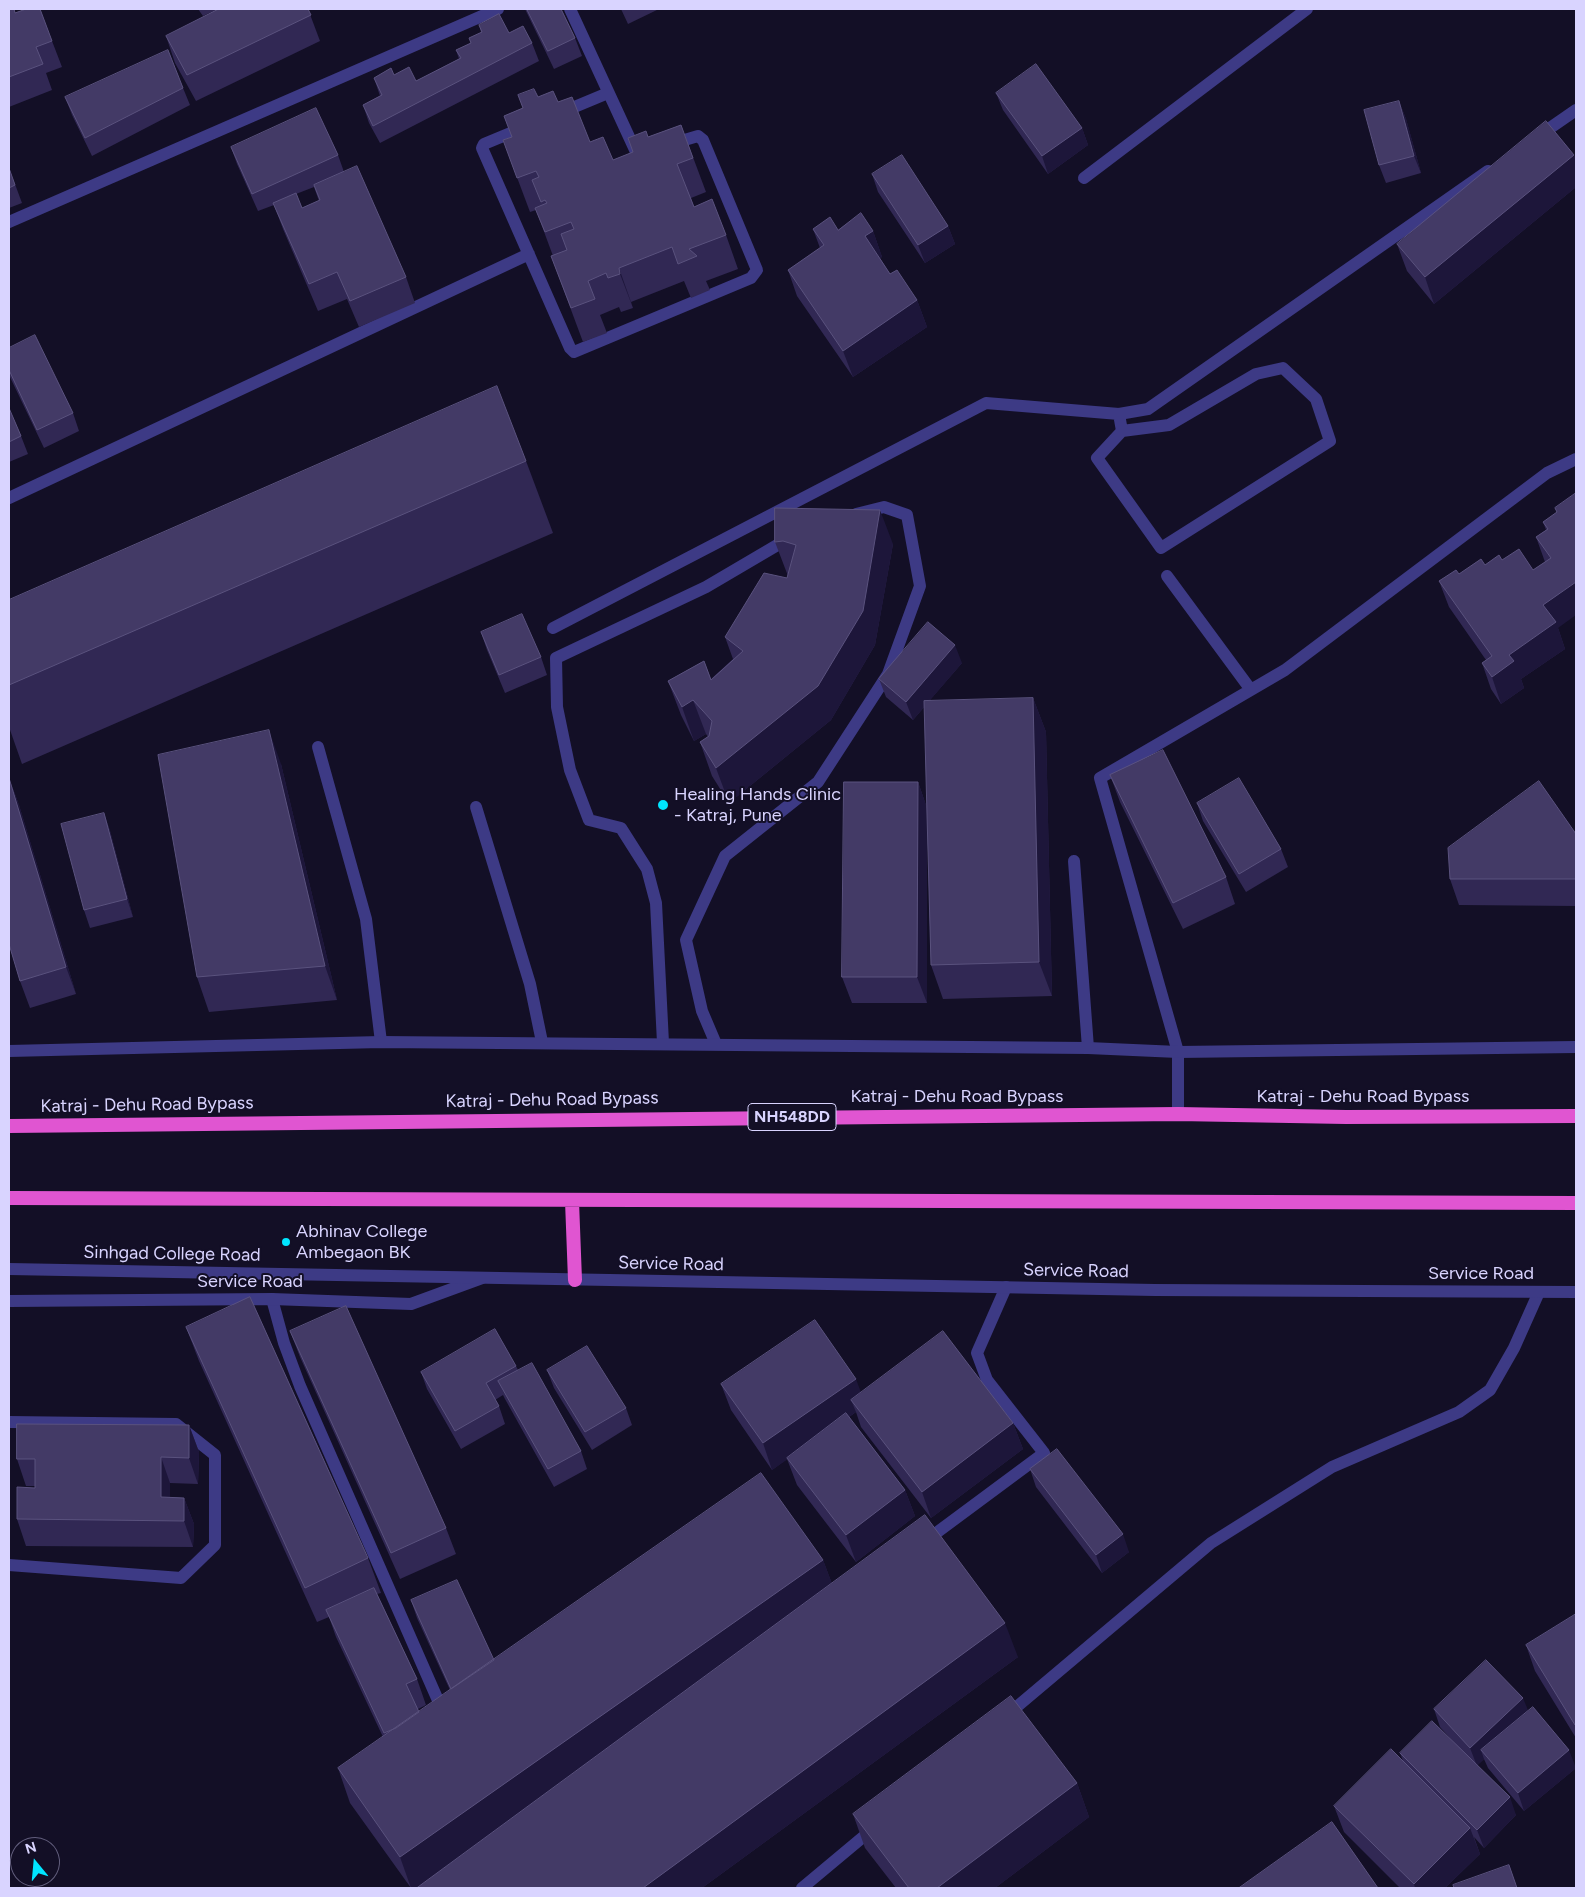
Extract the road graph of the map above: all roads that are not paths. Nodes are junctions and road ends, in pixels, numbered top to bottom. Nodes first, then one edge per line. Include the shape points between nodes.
1 (498, 9) edge
2 (570, 9) edge
3 (1307, 9) edge
4 (608, 93) junction
5 (1576, 110) edge
6 (1528, 144) edge
7 (1496, 166) edge
8 (1084, 178) dead end
9 (9, 222) edge
10 (529, 254) junction
11 (1120, 414) junction
12 (1122, 431) junction
13 (1576, 459) edge
14 (9, 498) edge
15 (846, 516) edge
16 (800, 531) edge
17 (1167, 576) dead end
18 (553, 628) dead end
19 (1251, 690) junction
20 (318, 748) dead end
21 (476, 807) dead end
22 (1074, 861) dead end
23 (381, 1042) junction
24 (542, 1042) junction
25 (663, 1043) junction
26 (716, 1044) junction
27 (1576, 1047) edge
28 (1088, 1048) junction
29 (9, 1050) edge
30 (1178, 1052) junction
31 (1178, 1114) junction
32 (1576, 1116) edge
33 (9, 1126) edge
34 (9, 1198) edge
35 (572, 1201) junction
36 (1576, 1203) edge
37 (9, 1269) edge
38 (486, 1276) junction
39 (575, 1280) junction
40 (1006, 1287) junction
41 (1539, 1292) junction
42 (1576, 1292) edge
43 (272, 1299) junction
44 (9, 1301) edge
45 (9, 1422) edge
46 (916, 1548) edge
47 (9, 1565) edge
48 (447, 1721) edge
49 (999, 1722) edge
50 (886, 1818) edge
51 (802, 1888) edge

1 - 9 street
2 - 4 street
3 - 8 street
4 - 10 street via 484,144 482,148
4 - 10 street via 635,150 640,154 691,137 698,136 703,140 757,270 751,278 574,352
5 - 6 street
7 - 11 street via 1148,408
10 - 14 street
11 - 12 street
11 - 18 street via 986,403
12 - 12 street via 1097,458 1161,548 1330,441 1316,399 1283,368 1256,374 1170,424
13 - 19 street via 1547,473 1285,670
15 - 26 street via 884,507 907,515 920,586 888,674 818,782 724,856 686,940 702,1010
16 - 25 street via 706,587 556,658 557,707 570,770 589,820 621,828 647,869 656,903
17 - 19 street
19 - 30 street via 1100,778
20 - 23 street via 366,919
21 - 24 street via 530,984
22 - 28 street
23 - 24 street
23 - 29 street
24 - 25 street
25 - 26 street
26 - 28 street
27 - 30 street
28 - 30 street
30 - 31 street
31 - 32 highway, Katraj - Dehu Road Bypass / NH548DD
31 - 33 highway, Katraj - Dehu Road Bypass / NH548DD
34 - 35 highway
35 - 36 highway
35 - 39 highway
37 - 38 street, Sinhgad College Road
38 - 39 street, Sinhgad College Road
38 - 43 street, Service Road via 412,1304
39 - 40 street, Service Road
40 - 41 street, Service Road
40 - 46 street via 977,1353 987,1380 1044,1452
41 - 42 street, Service Road
41 - 49 street via 1514,1348 1490,1390 1459,1412 1332,1467 1211,1543
43 - 44 street, Service Road
43 - 48 street via 300,1386
45 - 47 street via 176,1424 215,1455 215,1545 181,1578
50 - 51 street

